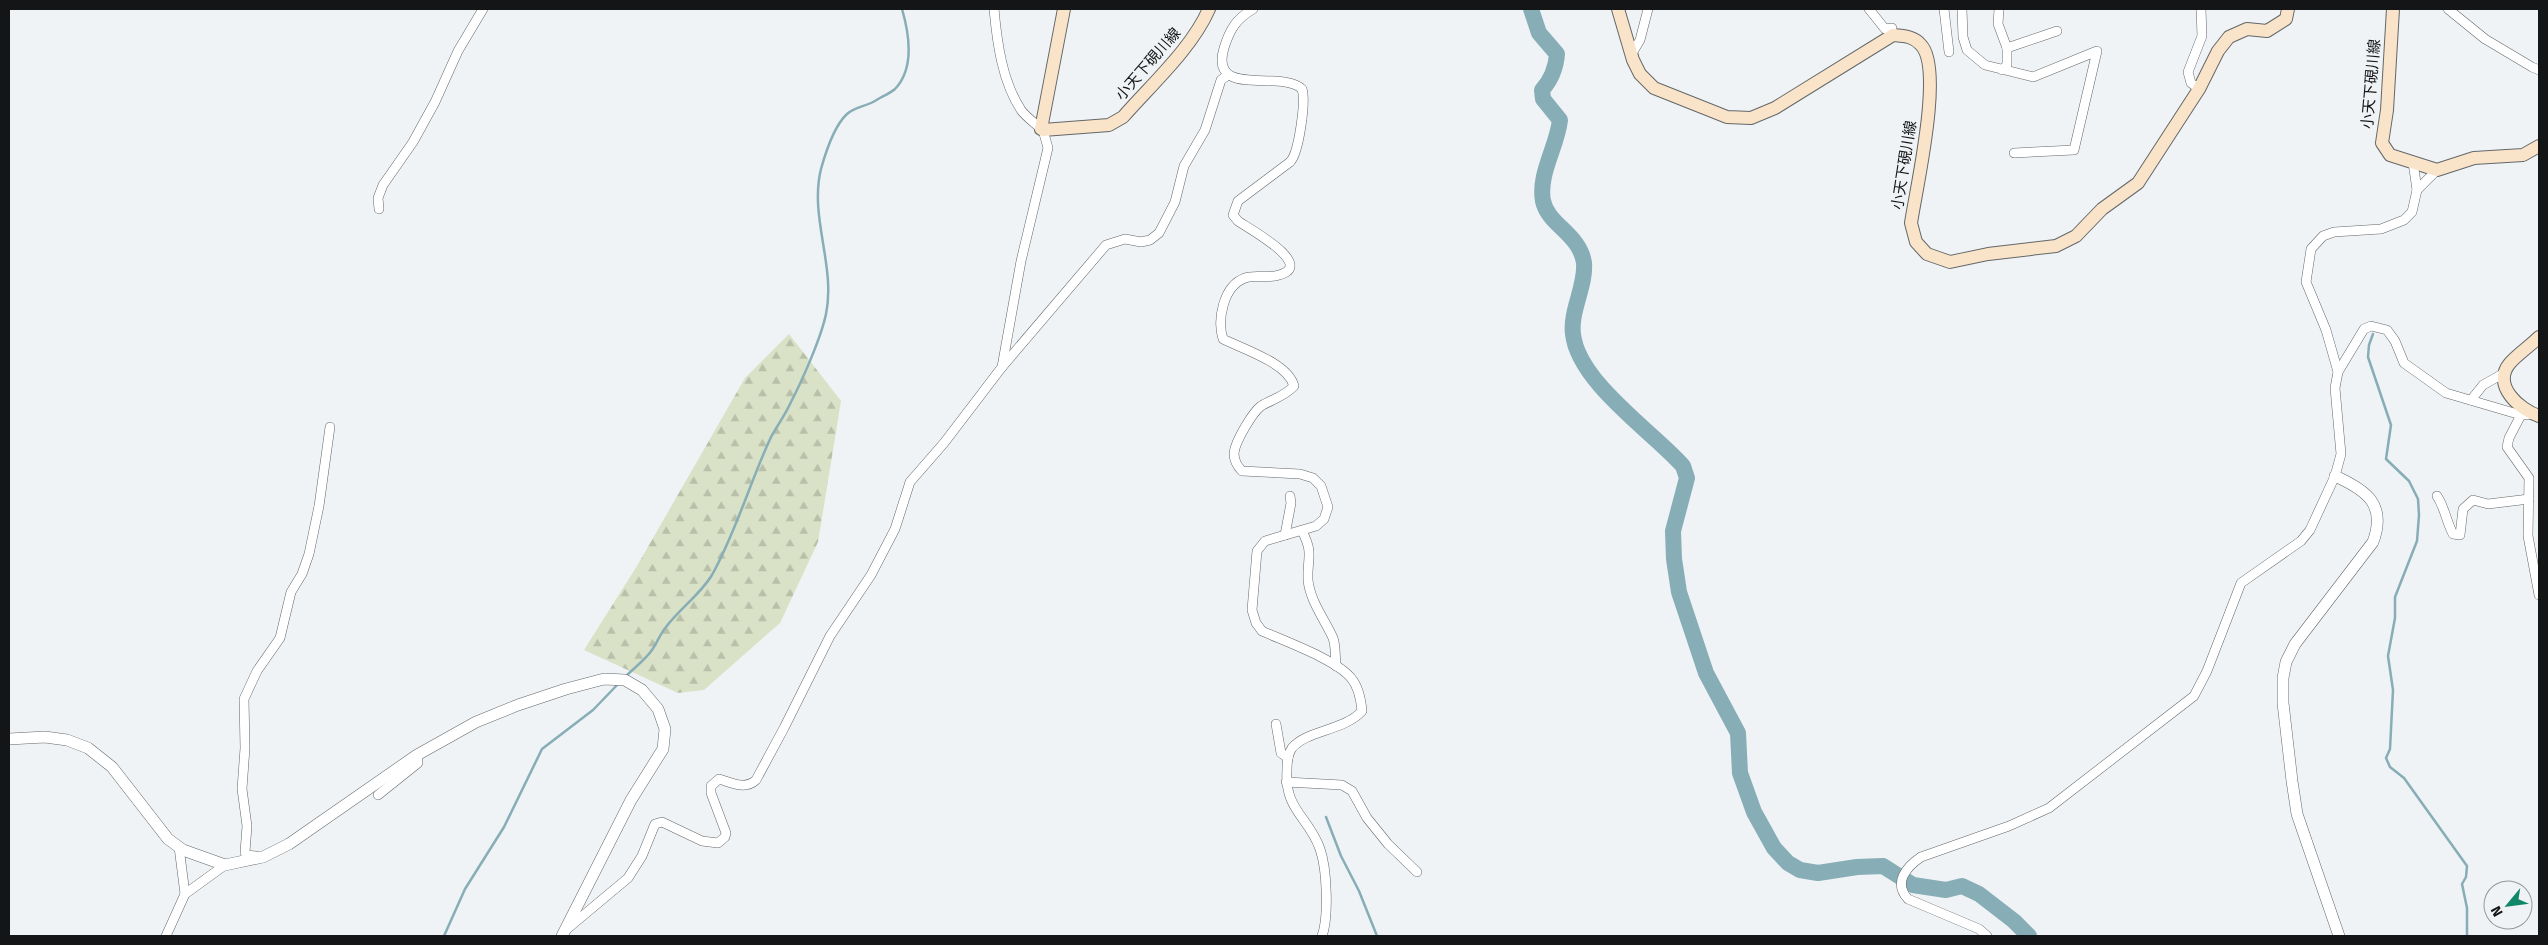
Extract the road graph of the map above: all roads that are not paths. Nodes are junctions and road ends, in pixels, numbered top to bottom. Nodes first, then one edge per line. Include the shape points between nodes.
1 (483, 9) edge
2 (994, 9) edge
3 (1064, 9) edge
4 (1210, 9) edge
5 (1253, 9) edge
6 (1618, 9) edge
7 (1648, 9) edge
8 (1869, 9) edge
9 (1944, 9) edge
10 (1962, 9) edge
11 (1999, 9) edge
12 (2201, 9) edge
13 (2288, 9) edge
14 (2394, 9) edge
15 (2448, 9) edge
16 (1892, 28) dead end
17 (2056, 31) dead end
18 (2007, 48) junction
19 (1949, 52) dead end
20 (1631, 55) junction
21 (2002, 70) junction
22 (2539, 70) edge
23 (1228, 75) junction
24 (2199, 89) junction
25 (1042, 129) junction
26 (2539, 146) edge
27 (2014, 153) dead end
28 (2413, 162) junction
29 (2437, 170) junction
30 (2417, 190) junction
31 (379, 210) dead end
32 (2539, 337) edge
33 (1002, 367) junction
34 (2338, 372) junction
35 (2506, 372) junction
36 (2471, 400) junction
37 (2531, 415) edge
38 (330, 427) dead end
39 (2334, 476) junction
40 (1290, 496) dead end
41 (2437, 496) dead end
42 (2529, 499) junction
43 (1302, 530) junction
44 (1285, 535) junction
45 (2539, 595) edge
46 (1336, 666) junction
47 (1276, 724) dead end
48 (9, 739) edge
49 (417, 755) junction
50 (1288, 758) junction
51 (1286, 782) junction
52 (378, 795) dead end
53 (179, 847) junction
54 (263, 857) junction
55 (225, 865) junction
56 (1417, 872) dead end
57 (185, 894) junction
58 (564, 933) edge
59 (166, 936) edge
60 (1322, 936) edge
61 (1987, 936) edge
62 (2339, 936) edge

1 - 31 street via 458,51 413,142 383,185 378,198
2 - 25 street via 1008,82 1022,111
3 - 25 main road
4 - 25 main road, 小天下硯川線 via 1190,40 1123,117 1109,125
5 - 23 street via 1238,18 1230,30 1222,61
6 - 20 main road, 小天下硯川線
7 - 20 street via 1640,40
8 - 16 street via 1885,30
9 - 19 street
10 - 21 street via 1967,50 1985,65
11 - 18 street via 1998,24
12 - 24 street via 2202,36 2188,72 2191,83
13 - 24 main road, 小天下硯川線 via 2286,19 2268,31 2247,29 2229,37 2218,51
14 - 28 main road, 小天下硯川線 via 2382,143 2390,155
15 - 22 street via 2485,39
17 - 18 street
18 - 21 street via 2006,65
20 - 24 main road, 小天下硯川線 via 1640,74 1654,88 1726,117 1751,118 1775,108 1893,35 1907,36 1921,44 1926,53 1930,98 1911,223 1916,242 1927,254 1950,262 2056,246 2076,236 2102,210 2138,184
21 - 27 street via 2033,77 2097,52 2074,150
23 - 33 street via 1221,80 1205,130 1184,166 1175,202 1159,233 1150,240 1125,239 1106,245
23 - 43 street via 1237,79 1296,83 1303,93 1294,158 1238,200 1233,215 1285,252 1288,270 1279,276 1246,277 1236,283 1226,298 1220,323 1223,339 1278,365 1292,378 1294,386 1288,393 1260,407 1247,422 1234,453 1236,465 1242,470 1300,474 1313,478 1321,486 1328,507 1324,519 1316,526
25 - 33 street via 1048,148 1021,262
26 - 29 main road via 2522,155 2474,158
28 - 29 main road, 小天下硯川線
28 - 30 street
29 - 30 street
30 - 34 street via 2412,212 2404,220 2381,229 2334,232 2323,236 2311,249 2306,282 2326,330
32 - 35 main road via 2508,365
33 - 58 street via 910,482 895,529 871,575 830,636 756,780 744,786 719,779 713,783 711,793 725,837 718,843 702,841 662,822 655,824 642,856 628,878
34 - 36 street via 2364,329 2380,326 2395,341 2404,363 2446,392
34 - 39 street via 2335,388 2341,454
35 - 36 street via 2483,385
35 - 37 main road via 2508,394
36 - 37 street
37 - 42 street via 2509,438 2507,447 2528,478
38 - 54 street via 309,554 302,574 290,592 280,638 257,671 244,699 242,789 245,852 246,855
39 - 61 street via 2310,530 2301,541 2241,583 2194,696 2049,808 1910,864 1902,880 1902,893 1908,900 1979,929
39 - 62 street via 2359,487 2370,498 2375,507 2377,531 2295,644 2286,662 2283,695 2297,814
40 - 44 street
41 - 42 street via 2444,506 2453,534 2460,535 2463,509 2473,500 2488,504
42 - 45 street via 2526,517
43 - 44 street
43 - 46 street via 1311,556 1308,581 1317,608 1334,640
44 - 46 street via 1265,542 1257,551 1252,610 1256,623 1262,630
46 - 50 street via 1351,678 1360,696 1362,711 1356,718 1293,748
47 - 50 street via 1281,753
48 - 53 street via 46,737 88,748 112,767 153,822
49 - 52 street via 418,763
49 - 54 street via 289,844
49 - 58 street via 476,722 518,705 604,679 625,680 642,690 658,709 665,729 662,749 632,800
50 - 51 street
51 - 56 street via 1342,785 1352,791 1367,818
51 - 60 street via 1292,806 1321,850 1326,916
53 - 55 street
53 - 57 street
54 - 55 street
55 - 57 street
57 - 59 street

